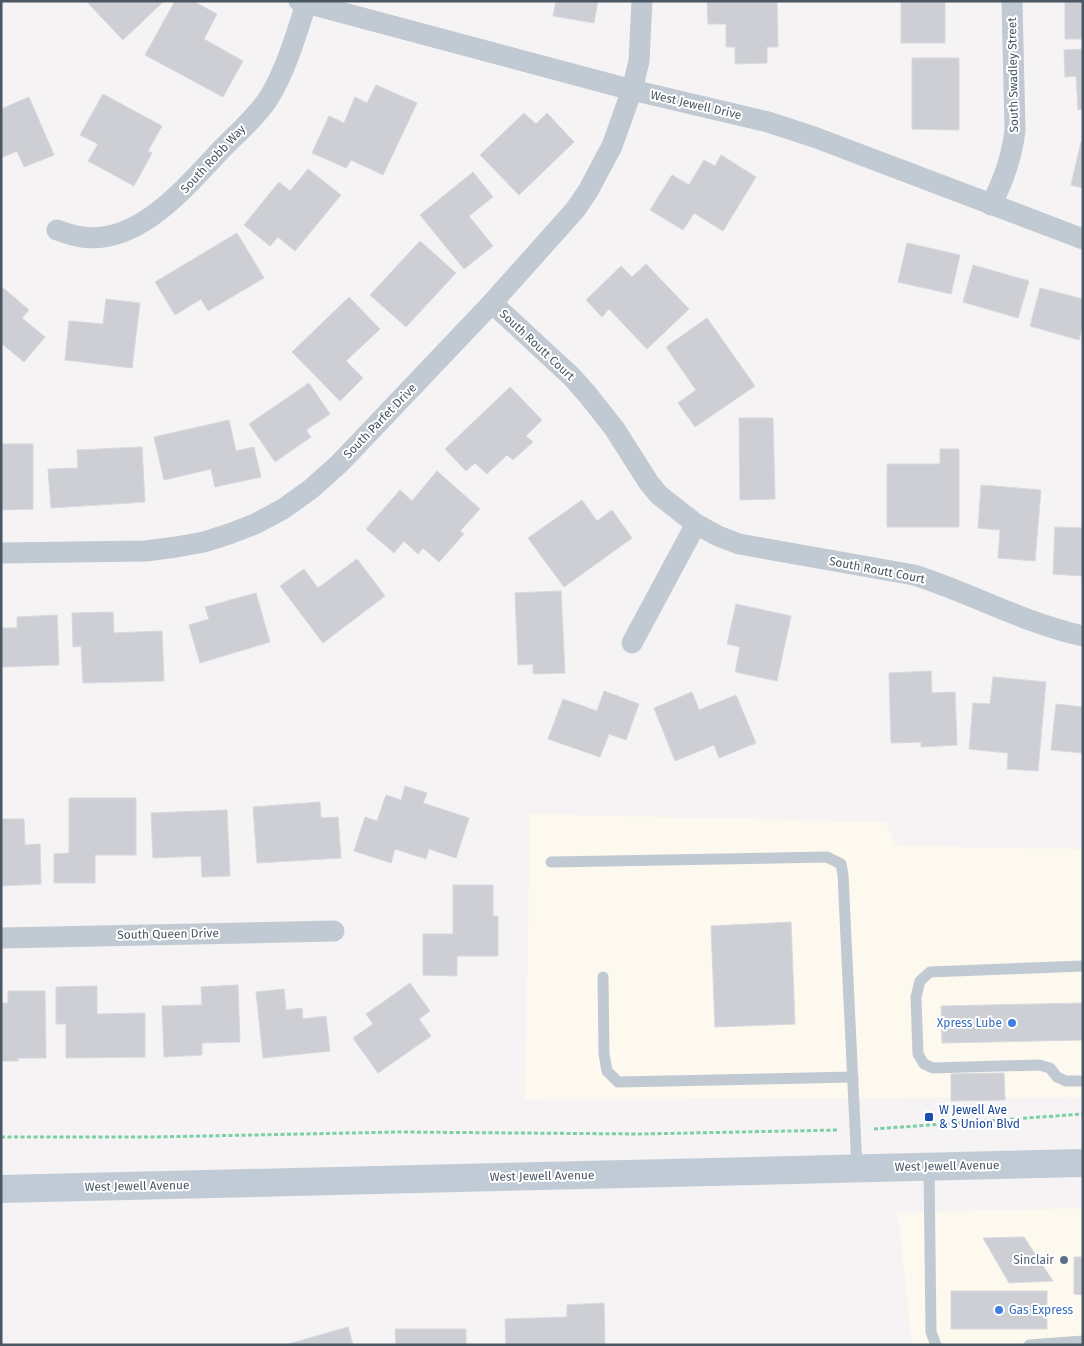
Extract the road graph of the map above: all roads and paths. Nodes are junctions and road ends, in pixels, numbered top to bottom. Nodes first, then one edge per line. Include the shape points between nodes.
1 (642, 1) edge
2 (1012, 1) edge
3 (303, 3) edge
4 (632, 90) junction
5 (991, 205) junction
6 (57, 230) dead end
7 (1083, 239) edge
8 (492, 303) junction
9 (696, 524) junction
10 (1, 553) edge
11 (1083, 636) edge
12 (632, 643) dead end
13 (551, 862) dead end
14 (334, 931) dead end
15 (1, 938) edge
16 (1083, 966) edge
17 (603, 976) dead end
18 (853, 1078) junction
19 (1083, 1081) edge
20 (1083, 1114) edge
21 (855, 1129) junction
22 (1, 1137) edge
23 (1083, 1163) edge
24 (929, 1167) junction
25 (857, 1168) junction
26 (1, 1189) edge
27 (1083, 1341) edge
28 (936, 1345) edge
29 (1030, 1345) edge

1 - 4 street, South Parfet Drive via 639,61
2 - 5 street, South Swadley Street via 1015,130 1003,181
3 - 4 street, West Jewell Drive
3 - 6 street, South Robb Way via 291,51 269,97 180,195 140,223 103,237 82,237
4 - 5 street, West Jewell Drive via 731,112 805,134
4 - 8 street, South Parfet Drive via 612,146 588,191
5 - 7 street, West Jewell Drive
8 - 9 street, South Routt Court via 587,394 659,495
8 - 10 street, South Parfet Drive via 340,463 311,489 255,524 221,537 176,548
9 - 11 street, South Routt Court via 739,544 914,575 1040,624
9 - 12 street
13 - 18 lane via 828,857 841,864
14 - 15 street, South Queen Drive
16 - 19 lane via 930,972 920,981 916,997 918,1054 924,1064 933,1068 1039,1064 1066,1081
17 - 18 lane via 604,1054 607,1071 618,1082
18 - 21 lane
20 - 21 path
21 - 22 path via 641,1134 400,1132
21 - 25 lane
23 - 24 main road, West Jewell Avenue
24 - 25 main road, West Jewell Avenue
24 - 28 lane via 931,1332
25 - 26 main road, West Jewell Avenue
27 - 29 lane

